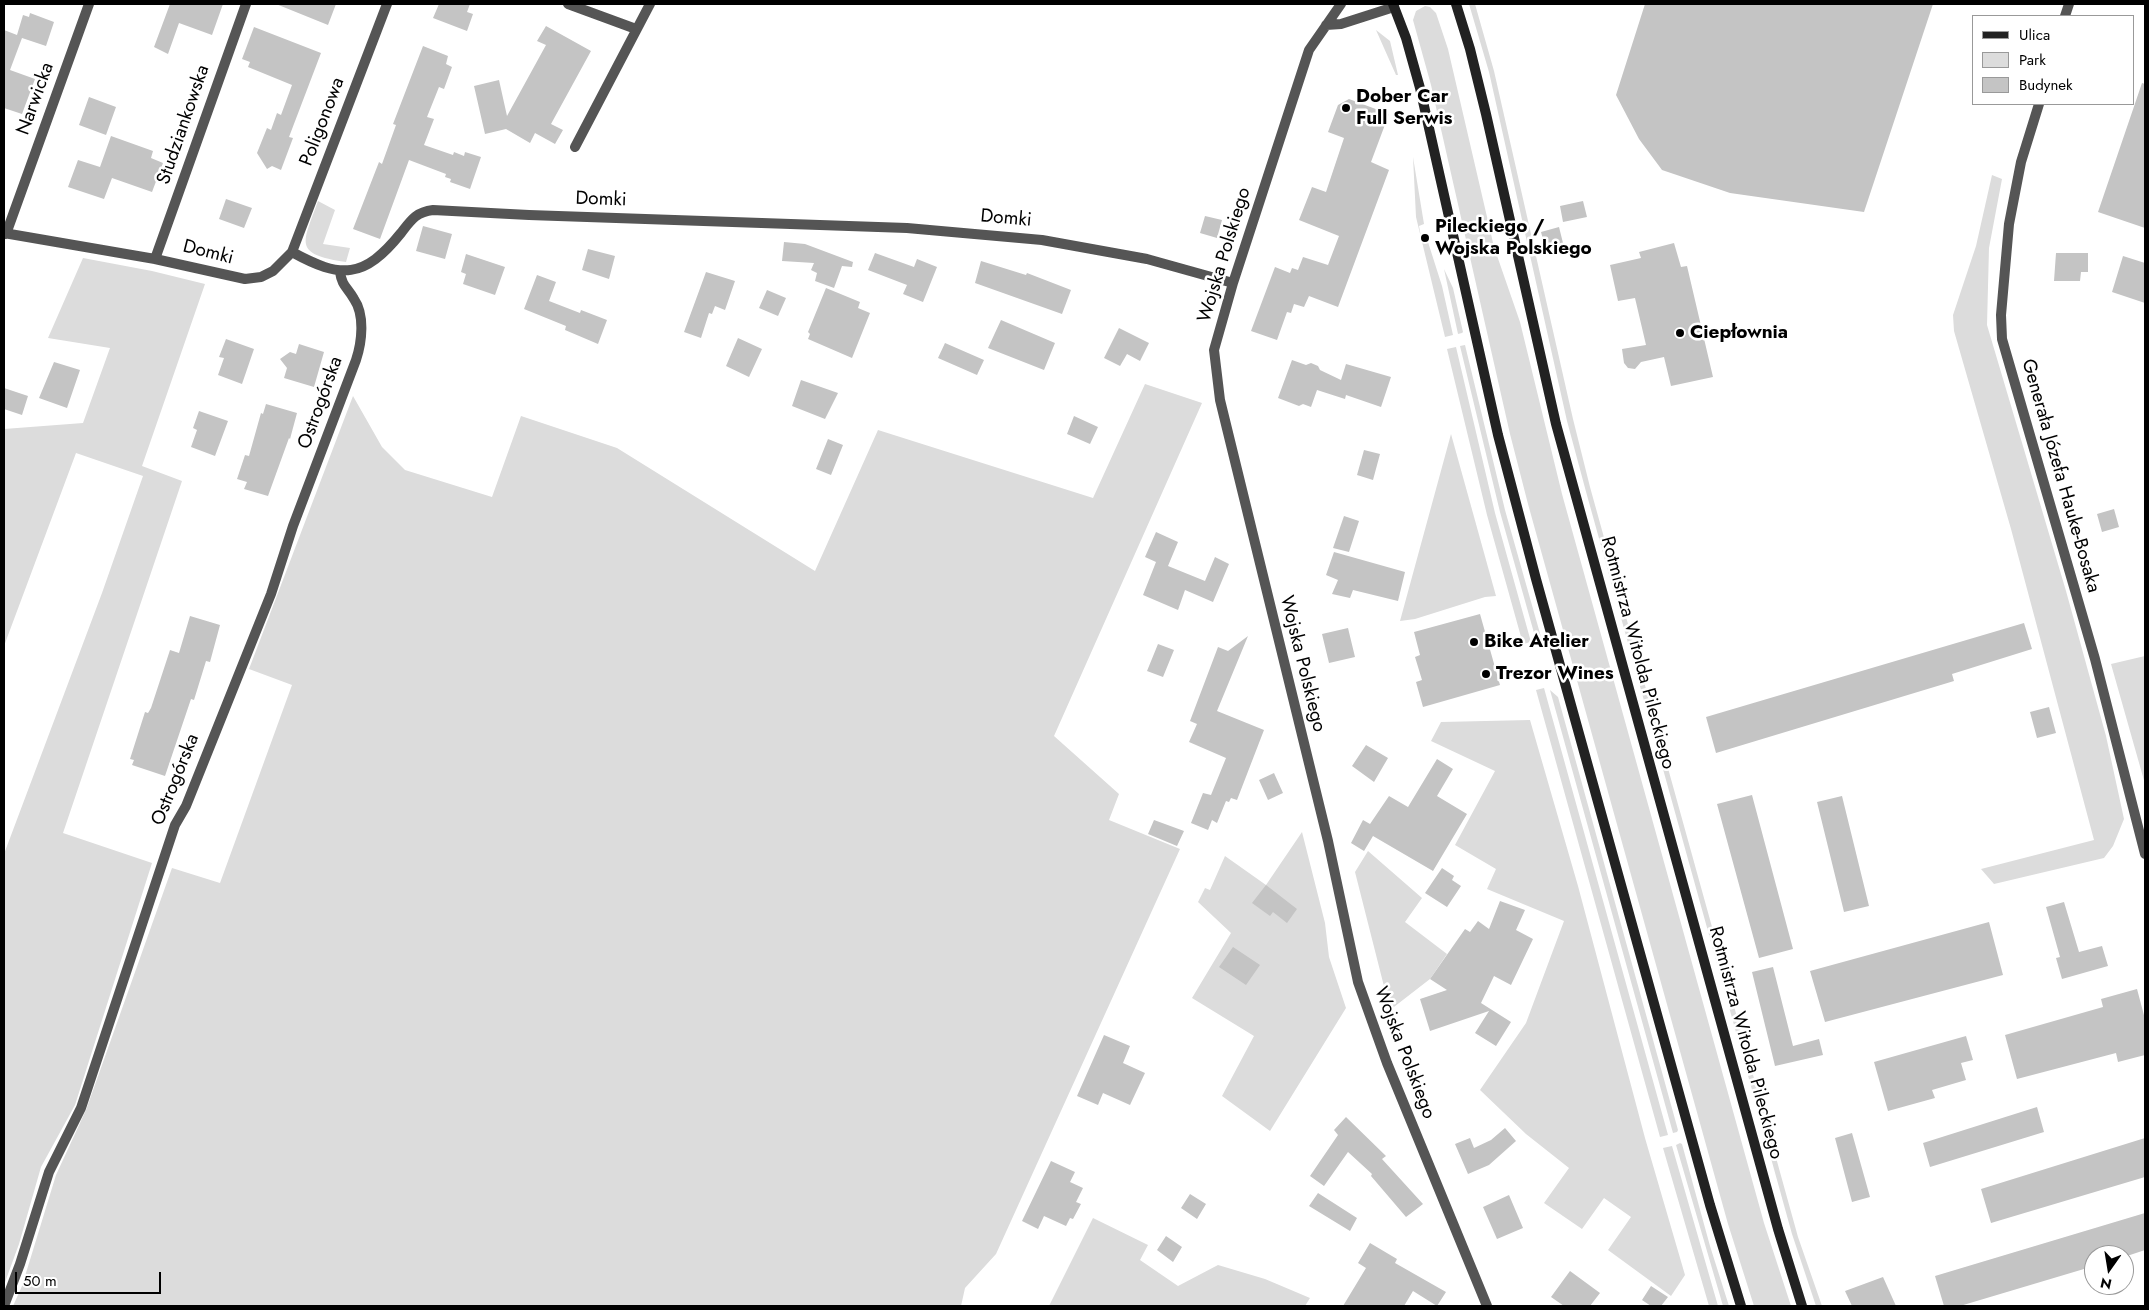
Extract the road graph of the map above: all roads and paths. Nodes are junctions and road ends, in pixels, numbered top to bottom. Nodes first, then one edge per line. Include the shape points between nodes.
1 (88, 4) edge
2 (246, 4) edge
3 (387, 4) edge
4 (568, 4) edge
5 (650, 4) edge
6 (1341, 4) edge
7 (1456, 4) edge
8 (1396, 5) edge
9 (1326, 25) junction
10 (636, 29) junction
11 (2039, 105) edge
12 (575, 147) dead end
13 (5, 234) edge
14 (292, 252) junction
15 (155, 259) junction
16 (340, 272) junction
17 (1233, 282) junction
18 (2145, 854) edge
19 (4, 1306) edge
20 (1488, 1306) edge
21 (1741, 1306) edge
22 (1802, 1306) edge

1 - 13 street, Narwicka
2 - 15 street, Studziankowska
3 - 14 street, Poligonowa
4 - 10 street
5 - 10 street
6 - 9 street, Wojska Polskiego
7 - 22 main road, Rotmistrza Witolda Pileckiego via 1486,114 1556,424 1775,1220
8 - 9 street via 1341,24
8 - 21 main road via 1420,88 1496,426 1536,579
9 - 17 street, Wojska Polskiego via 1309,50
10 - 12 street
11 - 18 street, Generała Józefa Hauke-Bosaka via 2009,224 2002,339 2095,659
13 - 15 street, Domki
14 - 15 street, Domki via 267,274 245,279
14 - 16 street via 323,268
16 - 17 street, Domki via 375,261 413,218 422,211 433,210 907,228 1042,240 1147,259
16 - 19 street, Ostrogórska via 342,283 354,298 360,314 361,342 356,360 270,594 176,825 81,1108 49,1172
17 - 20 street, Wojska Polskiego via 1214,350 1220,400 1328,841 1358,982 1387,1063

